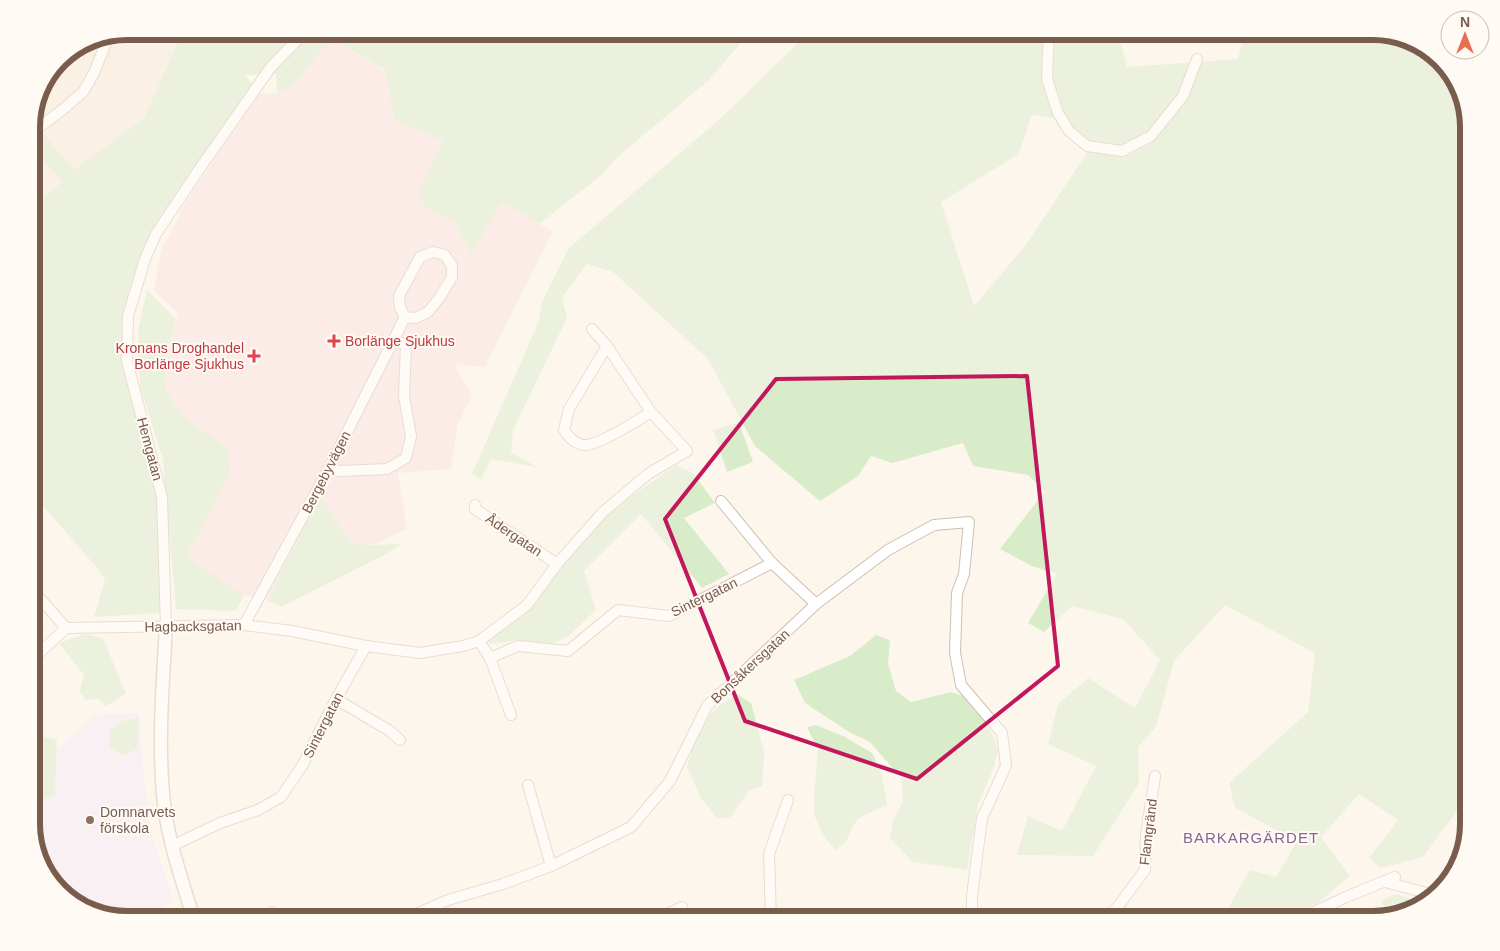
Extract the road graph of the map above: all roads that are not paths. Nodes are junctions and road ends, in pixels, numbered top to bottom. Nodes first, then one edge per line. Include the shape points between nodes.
1 (297, 40) edge
2 (1049, 40) edge
3 (106, 43) edge
4 (1197, 59) dead end
5 (40, 127) edge
6 (405, 318) junction
7 (592, 329) dead end
8 (393, 341) junction
9 (607, 346) junction
10 (651, 412) junction
11 (329, 468) junction
12 (721, 501) dead end
13 (475, 505) dead end
14 (772, 563) junction
15 (557, 564) junction
16 (40, 597) edge
17 (816, 604) junction
18 (244, 625) junction
19 (166, 626) junction
20 (66, 628) junction
21 (479, 641) junction
22 (366, 646) junction
23 (40, 653) edge
24 (490, 658) junction
25 (336, 699) junction
26 (511, 715) dead end
27 (400, 740) dead end
28 (1155, 776) dead end
29 (528, 785) dead end
30 (788, 800) dead end
31 (172, 846) junction
32 (551, 866) junction
33 (1426, 892) edge
34 (682, 906) dead end
35 (1116, 908) junction
36 (191, 911) edge
37 (423, 911) edge
38 (672, 911) edge
39 (771, 911) edge
40 (972, 911) edge
41 (1112, 911) edge
42 (1122, 911) edge
43 (1316, 911) edge

1 - 19 street, Hemgatan via 271,68 156,234 128,316 127,361 162,497
2 - 4 street via 1047,79 1058,114 1069,130 1087,146 1122,151 1151,136 1183,96
3 - 5 street via 84,92
6 - 6 street via 416,318 428,312 452,277 452,266 445,255 433,252 420,257 399,296
6 - 8 street, Bergebyvägen
7 - 9 street
8 - 11 street, Bergebyvägen
8 - 11 street via 406,344 404,396 411,436 406,458 387,469
9 - 10 street
9 - 10 street via 569,409 564,430 572,441 585,445 602,440
10 - 15 street via 687,451 648,474 603,512
11 - 18 street, Bergebyvägen
12 - 14 street
13 - 15 street, Ådergatan via 475,509
14 - 17 street
14 - 24 street, Sintergatan via 669,616 618,610 568,651 518,646
15 - 21 street via 527,605
16 - 20 street
17 - 32 street, Bonsåkersgatan via 707,706 670,781 631,828
17 - 40 street, Bonsåkersgatan via 888,550 934,525 969,522 964,574 957,593 955,653 961,684 1002,733 1006,766 982,818
18 - 19 street, Hagbacksgatan
18 - 22 street, Hagbacksgatan
19 - 20 street, Hagbacksgatan
19 - 31 street, Hemgatan via 161,721 163,795
20 - 23 street
21 - 22 street via 420,653
21 - 24 street
22 - 25 street, Sintergatan
24 - 26 street
25 - 27 street
25 - 31 street, Sintergatan via 302,766 281,797
28 - 35 street, Flamgränd via 1146,835 1145,870
29 - 32 street
30 - 39 street via 769,854
31 - 36 street, Hemgatan
32 - 37 street, Bonsåkersgatan
33 - 43 street via 1390,880
34 - 38 street
35 - 41 street, Flamgränd
35 - 42 street

